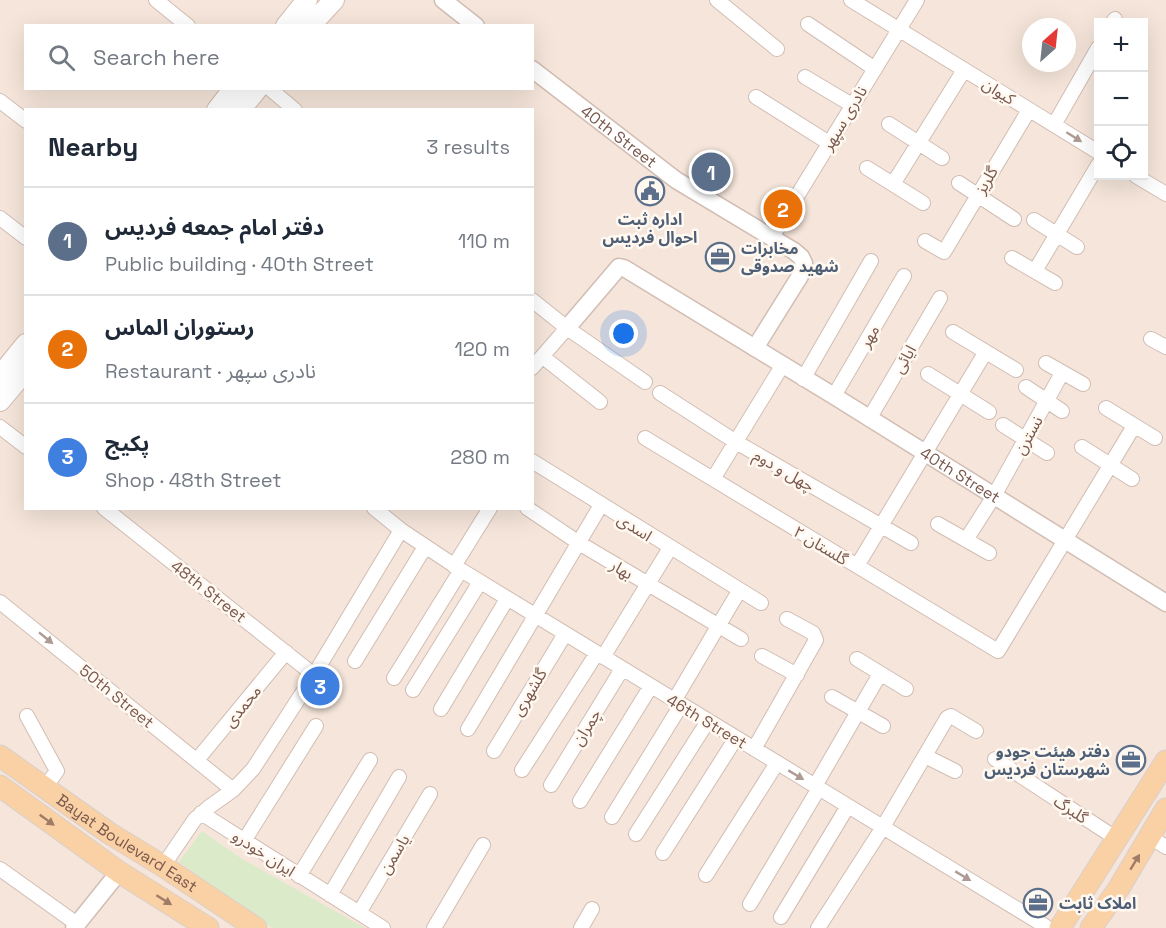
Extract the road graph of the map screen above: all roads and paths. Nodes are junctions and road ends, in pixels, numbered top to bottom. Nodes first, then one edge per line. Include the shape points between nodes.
1 (156, 0) edge
2 (307, 0) edge
3 (333, 0) edge
4 (442, 0) edge
5 (717, 0) edge
6 (851, 0) edge
7 (917, 0) edge
8 (186, 24) edge
9 (288, 24) edge
10 (312, 24) edge
11 (473, 24) edge
12 (808, 24) dead end
13 (898, 30) junction
14 (777, 49) dead end
15 (1094, 55) edge
16 (874, 69) junction
17 (964, 70) junction
18 (534, 71) edge
19 (805, 77) dead end
20 (232, 90) edge
21 (256, 90) edge
22 (271, 90) edge
23 (756, 97) dead end
24 (0, 101) edge
25 (852, 105) junction
26 (219, 108) edge
27 (242, 108) edge
28 (293, 108) edge
29 (1029, 110) junction
30 (24, 119) edge
31 (889, 124) dead end
32 (1054, 125) junction
33 (829, 143) junction
34 (918, 143) junction
35 (1094, 150) edge
36 (942, 158) dead end
37 (867, 168) dead end
38 (1094, 172) edge
39 (1143, 180) edge
40 (959, 183) dead end
41 (893, 184) junction
42 (1166, 194) edge
43 (977, 195) junction
44 (922, 204) dead end
45 (0, 218) edge
46 (1014, 219) dead end
47 (1034, 220) dead end
48 (1057, 235) junction
49 (24, 236) edge
50 (772, 237) junction
51 (926, 241) dead end
52 (1077, 247) dead end
53 (1012, 258) dead end
54 (871, 261) dead end
55 (1035, 271) junction
56 (904, 276) dead end
57 (1055, 283) dead end
58 (940, 298) dead end
59 (534, 302) edge
60 (567, 328) junction
61 (953, 332) dead end
62 (1151, 339) dead end
63 (24, 346) edge
64 (1166, 347) edge
65 (755, 348) junction
66 (985, 353) junction
67 (543, 357) junction
68 (1046, 363) dead end
69 (534, 366) edge
70 (782, 366) junction
71 (1016, 370) dead end
72 (24, 372) edge
73 (1062, 373) junction
74 (928, 374) dead end
75 (0, 376) edge
76 (803, 379) junction
77 (645, 382) dead end
78 (1083, 384) dead end
79 (1026, 387) dead end
80 (660, 393) dead end
81 (960, 394) junction
82 (834, 396) junction
83 (1047, 400) junction
84 (0, 401) edge
85 (600, 402) dead end
86 (1106, 408) dead end
87 (1062, 411) dead end
88 (989, 412) dead end
89 (869, 419) junction
90 (1003, 425) dead end
91 (1134, 426) junction
92 (0, 427) edge
93 (645, 438) dead end
94 (1155, 438) dead end
95 (1026, 439) junction
96 (736, 442) junction
97 (24, 445) edge
98 (1082, 447) dead end
99 (924, 453) junction
100 (1047, 453) dead end
101 (534, 462) edge
102 (1111, 464) junction
103 (713, 479) junction
104 (1132, 479) dead end
105 (994, 496) junction
106 (601, 505) junction
107 (107, 510) edge
108 (376, 510) edge
109 (489, 510) edge
110 (530, 510) edge
111 (938, 524) dead end
112 (880, 526) junction
113 (401, 530) junction
114 (966, 540) junction
115 (1065, 541) junction
116 (579, 543) junction
117 (911, 543) dead end
118 (425, 547) junction
119 (670, 548) junction
120 (989, 553) dead end
121 (857, 566) junction
122 (458, 568) junction
123 (480, 582) junction
124 (647, 584) junction
125 (739, 591) junction
126 (507, 599) junction
127 (0, 602) edge
128 (761, 603) dead end
129 (1166, 603) edge
130 (536, 617) junction
131 (787, 619) dead end
132 (719, 626) junction
133 (565, 634) junction
134 (741, 639) dead end
135 (286, 652) junction
136 (600, 655) junction
137 (762, 656) dead end
138 (857, 659) dead end
139 (355, 661) dead end
140 (622, 669) junction
141 (314, 675) junction
142 (796, 675) junction
143 (880, 675) junction
144 (394, 678) dead end
145 (651, 686) junction
146 (906, 689) dead end
147 (413, 690) dead end
148 (832, 697) dead end
149 (678, 703) junction
150 (441, 709) dead end
151 (858, 712) junction
152 (27, 716) dead end
153 (708, 721) junction
154 (316, 726) dead end
155 (883, 726) dead end
156 (468, 729) dead end
157 (976, 731) dead end
158 (736, 738) junction
159 (754, 749) junction
160 (494, 751) dead end
161 (0, 756) edge
162 (925, 756) junction
163 (995, 759) dead end
164 (198, 760) junction
165 (370, 760) dead end
166 (1166, 761) edge
167 (777, 763) junction
168 (522, 770) dead end
169 (955, 771) dead end
170 (399, 777) dead end
171 (550, 785) dead end
172 (0, 786) edge
173 (45, 787) junction
174 (817, 787) junction
175 (233, 790) junction
176 (430, 794) dead end
177 (580, 801) dead end
178 (848, 806) junction
179 (1166, 809) edge
180 (201, 813) junction
181 (612, 817) dead end
182 (883, 828) junction
183 (636, 834) dead end
184 (1117, 839) junction
185 (244, 841) junction
186 (1158, 842) edge
187 (483, 845) dead end
188 (663, 853) dead end
189 (163, 866) junction
190 (0, 869) edge
191 (119, 872) junction
192 (706, 875) dead end
193 (299, 876) junction
194 (1119, 888) junction
195 (330, 895) junction
196 (750, 904) dead end
197 (592, 909) dead end
198 (359, 913) junction
199 (781, 917) dead end
200 (76, 926) edge
201 (1050, 927) edge
202 (208, 928) edge
203 (256, 928) edge
204 (383, 928) edge
205 (434, 928) edge
206 (581, 928) edge
207 (818, 928) edge
208 (1091, 928) edge
209 (1102, 928) edge

1 - 8 street
2 - 9 main road
3 - 10 main road
4 - 11 street
5 - 14 street
6 - 13 street, کیوان
7 - 13 street, نادری سپهر
12 - 16 street
13 - 16 street, نادری سپهر
13 - 17 street, کیوان
15 - 32 street
16 - 25 street, نادری سپهر
17 - 29 street, کیوان
17 - 34 street
18 - 50 street, 40th Street via 676,180
19 - 25 street
20 - 26 main road
21 - 27 main road
22 - 28 street
23 - 33 street
24 - 30 street
25 - 33 street, نادری سپهر
29 - 32 street, کیوان
29 - 43 street, گلریز
31 - 34 street
32 -> 35 street, کیوان
33 - 50 street, نادری سپهر
34 - 36 street
34 - 41 street
37 - 41 street
38 - 48 street
39 - 42 street
40 - 43 street
41 - 44 street
43 - 46 street
43 - 51 street, گلریز via 944,252
45 - 49 street
47 - 48 street
48 - 52 street
48 - 55 street
50 - 65 street, 40th Street via 801,256 804,263 800,276
53 - 55 street
54 - 76 street
55 - 57 street
56 - 82 street, مهر
58 - 89 street, ایائی
59 - 60 street
60 - 65 street, 40th Street via 619,267
60 - 67 street
60 - 77 street
61 - 66 street
62 - 64 street
63 - 75 main road
65 - 70 street, 40th Street
66 - 71 street
66 - 81 street
67 - 69 street
67 - 85 street
68 - 73 street
70 - 76 street, 40th Street
70 - 96 street
72 - 84 main road
73 - 78 street
73 - 83 street, نسترن
74 - 81 street
76 - 82 street, 40th Street
79 - 83 street
80 - 96 street, چهل و دوم
81 - 88 street
81 - 99 street
82 - 89 street, 40th Street
83 - 87 street
83 - 95 street, نسترن
86 - 91 street
89 - 99 street, 40th Street
90 - 95 street
91 - 94 street
91 - 102 street
92 - 97 street
93 - 103 street, گلستان ۲
95 - 100 street
95 - 105 street, نسترن
96 - 103 street
96 - 112 street, چهل و دوم
98 - 102 street
99 - 105 street, 40th Street
99 - 112 street
101 - 106 street, اسدی
102 - 104 street
102 - 115 street
103 - 121 street, گلستان ۲
105 - 114 street, نسترن
105 - 115 street, 40th Street
106 - 116 street
106 - 119 street, اسدی
107 - 135 street, 48th Street
108 - 113 street, 46th Street
109 - 122 street
110 - 116 street, بهار
111 - 114 street
112 - 117 street, چهل و دوم
112 - 121 street
113 - 118 street, 46th Street
113 - 141 street
114 - 120 street
115 - 121 street, گلستان ۲ via 998,651
115 - 129 street, 40th Street
116 - 124 street, بهار
116 - 130 street
118 - 122 street, 46th Street
118 - 139 street
119 - 124 street
119 - 125 street, اسدی
122 - 123 street, 46th Street
122 - 144 street
123 - 126 street, 46th Street
123 - 147 street
124 - 132 street, بهار
124 - 136 street
125 - 128 street, اسدی
125 - 132 street
126 - 130 street, 46th Street
126 - 150 street
127 -> 164 street, 50th Street
130 - 133 street, 46th Street
130 - 156 street
131 - 142 street via 816,636
132 - 134 street, بهار
132 - 149 street
133 - 136 street, 46th Street
133 - 160 street, گلشهری
135 - 141 street, 48th Street
135 - 164 street, محمدی
136 - 140 street, 46th Street
136 - 168 street
137 - 142 street
138 - 143 street
140 - 145 street, 46th Street
140 - 171 street, چمران
141 - 175 street via 253,770
142 - 159 street
143 - 146 street
143 - 151 street
145 - 149 street, 46th Street
145 - 177 street
148 - 151 street
149 - 153 street, 46th Street
149 - 181 street
151 - 155 street
151 - 174 street
152 - 173 street via 57,771
153 - 158 street, 46th Street
153 - 183 street
154 - 185 street
157 - 162 street via 951,716
158 - 159 street, 46th Street
158 - 188 street
159 - 167 street, 46th Street
161 - 173 main road, Bayat Boulevard East
162 - 169 street
162 - 182 street
163 - 184 street, گلبرگ
164 - 175 street, 50th Street
165 - 193 street
166 - 184 main road
167 -> 174 street, 46th Street
167 - 192 street
170 - 195 street
172 -> 191 main road, Bayat Boulevard East
173 - 189 main road, Bayat Boulevard East
174 - 178 street, 46th Street
174 - 196 street
175 - 180 street
176 - 198 street, یاسمن
178 - 182 street, 46th Street
178 - 199 street
179 - 186 main road
180 - 185 street, ایران خودرو
180 - 189 street
182 -> 201 street, 46th Street
182 - 207 street
184 - 201 main road
185 - 193 street, ایران خودرو
194 -> 186 main road
187 - 205 street
189 - 203 main road, Bayat Boulevard East
190 - 200 street
191 - 200 street
191 -> 202 main road, Bayat Boulevard East
193 - 195 street, ایران خودرو
194 - 208 main road
194 - 209 main road
195 - 198 street, ایران خودرو
197 - 206 street
198 - 204 street, ایران خودرو

